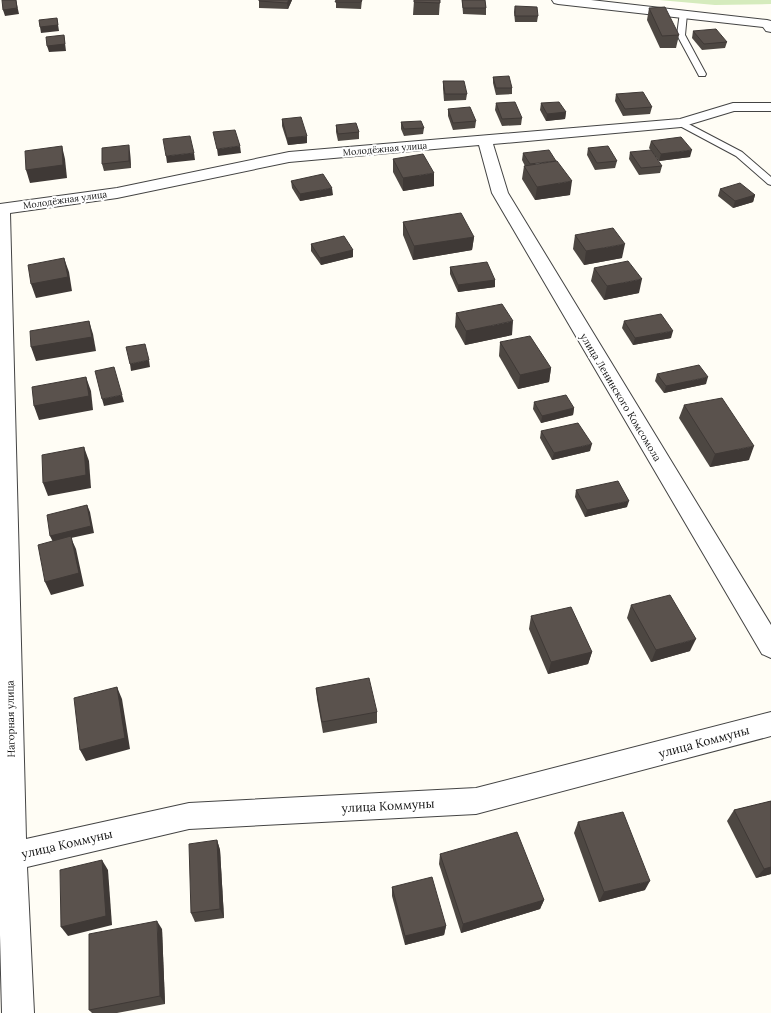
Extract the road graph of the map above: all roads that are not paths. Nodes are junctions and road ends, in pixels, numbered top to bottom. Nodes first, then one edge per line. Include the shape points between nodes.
1 (558, 0) edge
2 (683, 14) junction
3 (770, 25) edge
4 (702, 74) dead end
5 (771, 107) edge
6 (682, 123) junction
7 (485, 141) junction
8 (771, 182) edge
9 (1, 209) edge
10 (3, 443) edge
11 (771, 647) edge
12 (771, 724) edge
13 (6, 858) edge
14 (18, 1013) edge

1 - 2 street
2 - 3 street
2 - 4 lane via 681,35
5 - 6 street, Молодёжная улица via 733,107
6 - 7 street, Молодёжная улица
6 - 8 lane via 739,154
7 - 9 street, Молодёжная улица via 289,157 117,193
7 - 11 street, улица Ленинского Комсомола via 500,193
9 - 10 street, Нагорная улица
10 - 13 street, Нагорная улица
12 - 13 street, улица Коммуны via 476,801 189,816
13 - 14 street, Нагорная улица

